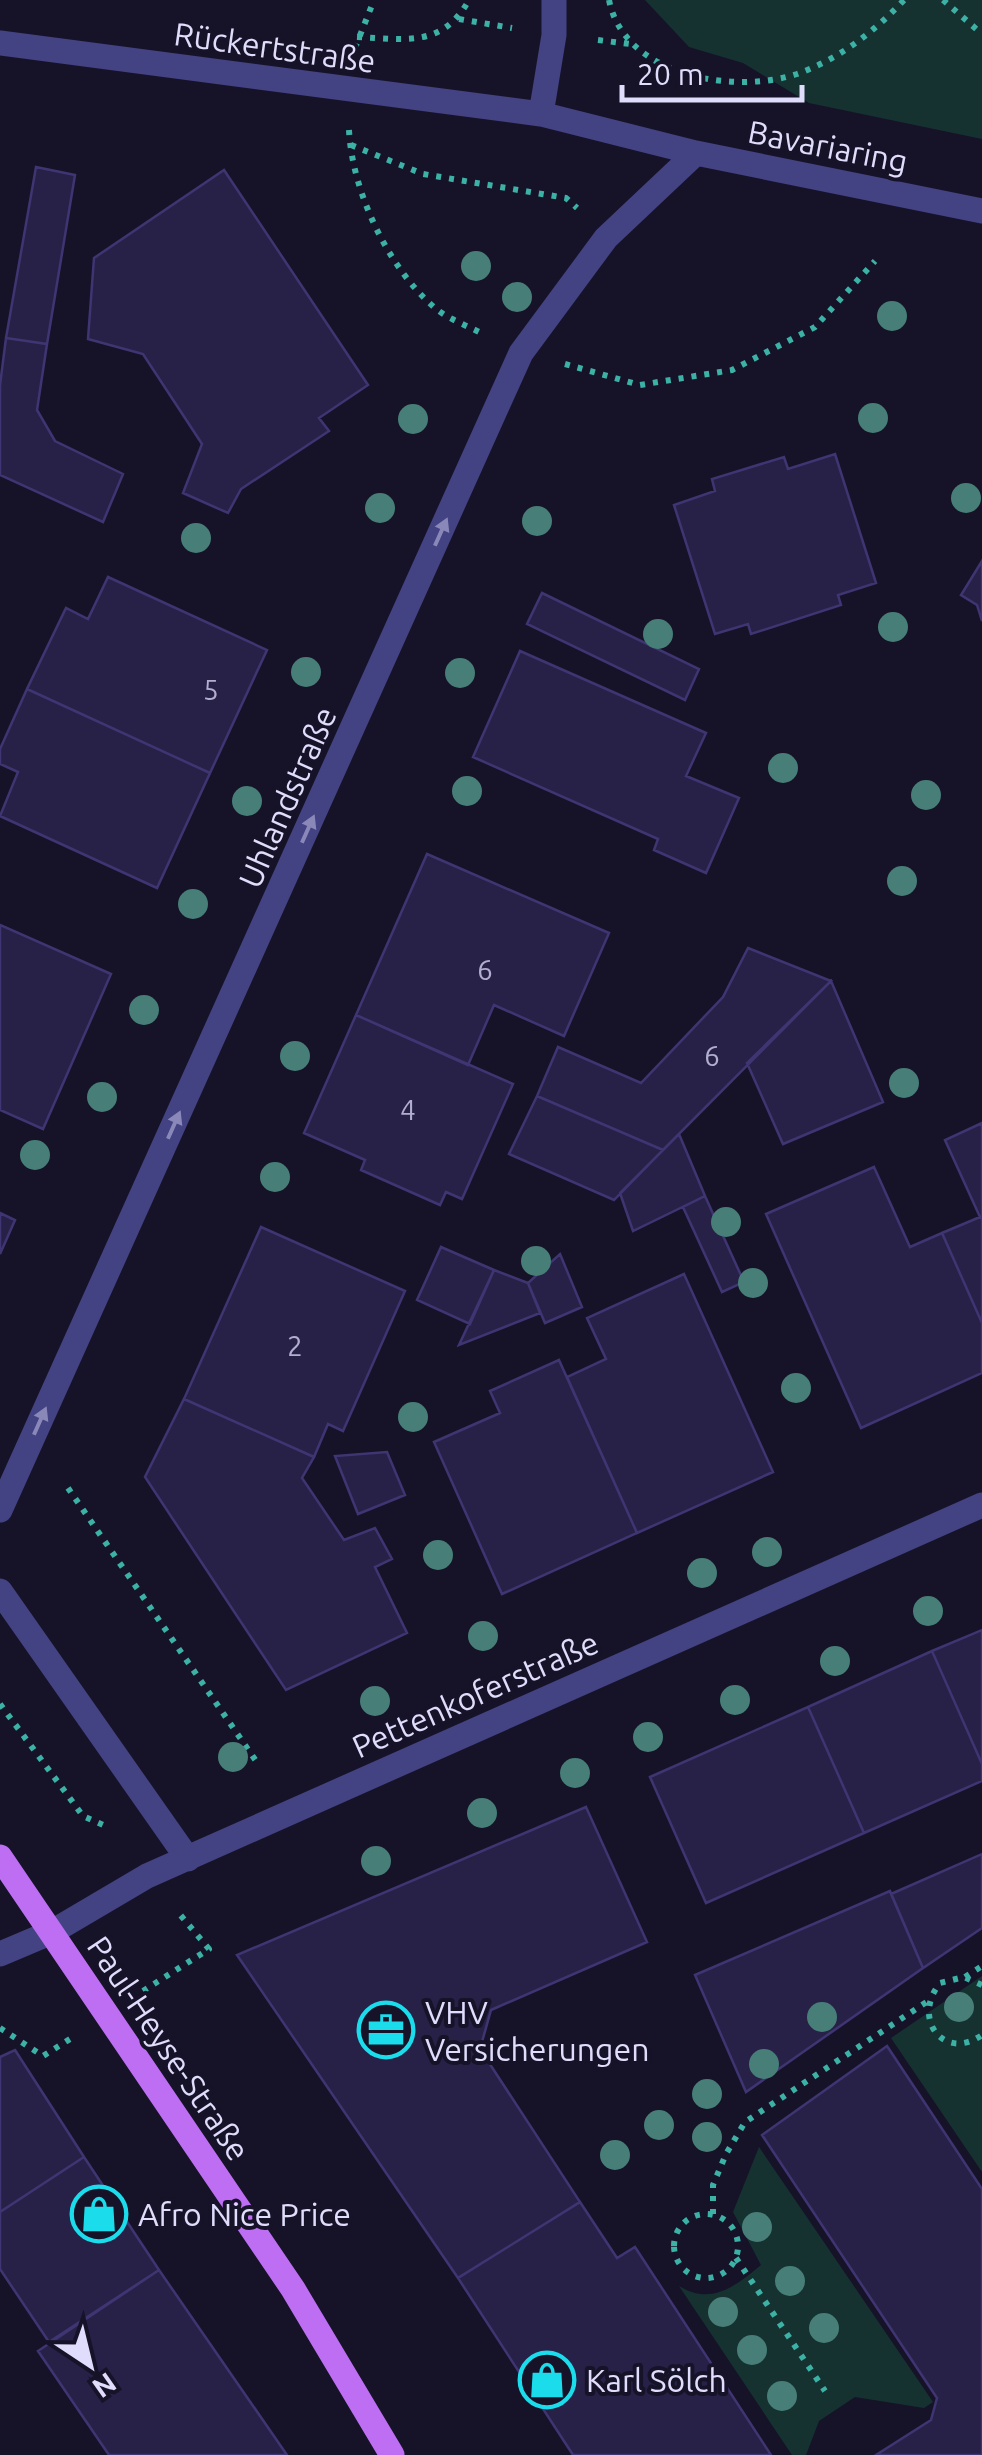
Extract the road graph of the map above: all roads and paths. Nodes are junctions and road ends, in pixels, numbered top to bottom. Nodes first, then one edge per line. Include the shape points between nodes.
1 (469, 0) edge
2 (554, 0) edge
3 (609, 0) edge
4 (904, 0) edge
5 (944, 0) edge
6 (982, 34) edge
7 (357, 38) dead end
8 (0, 44) edge
9 (541, 114) junction
10 (350, 145) dead end
11 (696, 153) junction
12 (982, 212) edge
13 (606, 238) junction
14 (68, 1488) dead end
15 (982, 1505) edge
16 (0, 1510) edge
17 (0, 1591) edge
18 (256, 1761) dead end
19 (0, 1857) edge
20 (188, 1859) junction
21 (52, 1932) junction
22 (0, 1954) edge
23 (982, 1966) edge
24 (964, 1977) junction
25 (982, 1985) edge
26 (928, 2002) junction
27 (982, 2036) edge
28 (713, 2214) junction
29 (736, 2258) junction
30 (825, 2392) dead end
31 (392, 2455) edge

1 - 7 path via 459,18 425,40
2 - 9 street
3 - 4 path via 630,44 656,61 696,78 755,80 794,75 840,54
5 - 6 path
8 - 9 street, Rückertstraße
9 - 11 street, Bavariaring
10 - 13 path via 423,174 566,198
11 - 12 street, Bavariaring
11 - 13 street, Uhlandstraße
16 -> 13 street, Uhlandstraße via 520,352
14 - 18 path
15 - 20 street, Pettenkoferstraße
17 - 20 street
19 - 21 main road, Paul-Heyse-Straße
20 - 21 street, Pettenkoferstraße
21 - 22 street, Pettenkoferstraße
21 - 31 main road, Paul-Heyse-Straße via 293,2289
23 - 24 path
24 - 25 path
24 - 26 path via 940,1983
26 - 27 path via 929,2022 942,2039 963,2044
26 - 28 path via 745,2122 713,2184
28 - 29 path via 736,2235
28 - 29 path via 682,2224 673,2242 677,2262 692,2276 712,2278
29 - 30 path

